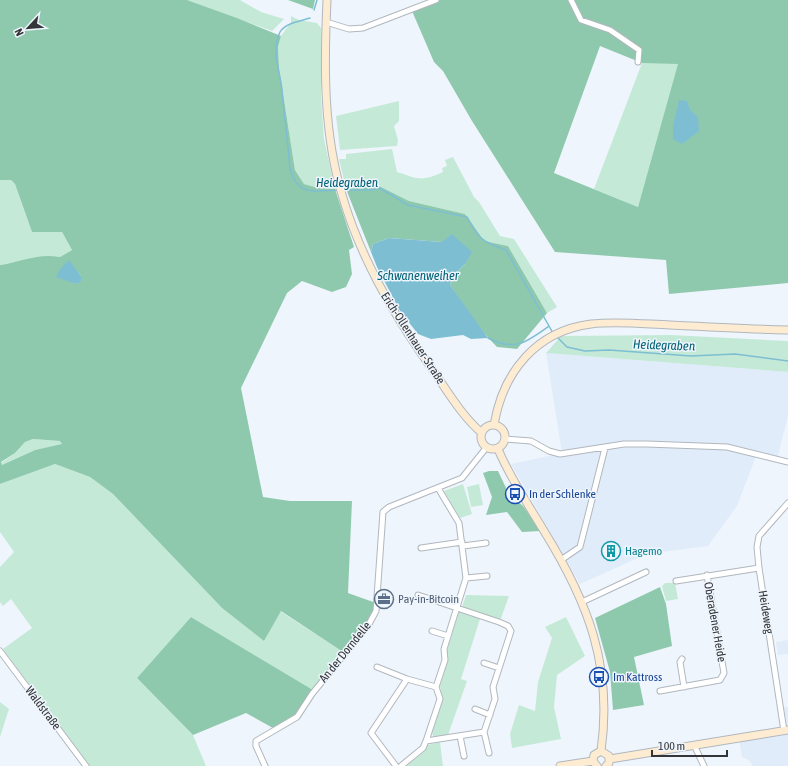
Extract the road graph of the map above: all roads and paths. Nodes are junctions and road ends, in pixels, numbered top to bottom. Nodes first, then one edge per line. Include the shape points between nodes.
1 (327, 0) edge
2 (436, 0) edge
3 (571, 0) edge
4 (326, 22) junction
5 (638, 62) dead end
6 (788, 330) edge
7 (494, 425) junction
8 (482, 433) junction
9 (506, 439) junction
10 (486, 448) junction
11 (605, 448) junction
12 (498, 449) junction
13 (788, 462) edge
14 (438, 488) junction
15 (788, 503) edge
16 (486, 543) dead end
17 (462, 544) junction
18 (421, 548) dead end
19 (562, 560) junction
20 (759, 568) junction
21 (646, 572) dead end
22 (707, 575) junction
23 (487, 576) dead end
24 (466, 578) junction
25 (676, 581) dead end
26 (418, 595) dead end
27 (582, 602) junction
28 (458, 608) junction
29 (432, 631) dead end
30 (448, 636) junction
31 (0, 651) edge
32 (682, 659) dead end
33 (484, 663) dead end
34 (377, 667) dead end
35 (499, 668) junction
36 (407, 679) junction
37 (684, 686) junction
38 (436, 687) junction
39 (660, 691) dead end
40 (475, 709) dead end
41 (490, 715) junction
42 (786, 731) edge
43 (484, 732) junction
44 (460, 736) junction
45 (426, 741) junction
46 (694, 745) junction
47 (601, 751) junction
48 (488, 753) dead end
49 (464, 756) dead end
50 (610, 759) junction
51 (595, 764) edge
52 (86, 766) edge
53 (266, 766) edge
54 (396, 766) edge
55 (401, 766) edge
56 (560, 766) edge
57 (606, 766) edge
58 (704, 766) edge

1 - 4 street, Erich-Ollenhauer-Straße
2 - 4 street via 363,28 349,29
3 - 5 street via 581,20 610,30 639,50
4 - 8 street, Erich-Ollenhauer-Straße via 328,122 341,190 359,245 388,302 417,348 466,416
6 - 7 street via 613,322 590,324 566,331 528,353 513,372 500,397
7 - 8 street via 487,427
7 - 9 street via 504,431
8 - 10 street via 481,441
9 - 11 street via 531,441 560,454
9 - 12 street
10 - 12 street
10 - 14 street, An der Dorndelle via 462,478
11 - 13 street via 634,444 727,447
11 - 19 street via 580,547
12 - 19 street via 513,481
14 - 17 street via 457,519
14 - 53 street, An der Dorndelle via 389,507 383,512 376,611 369,624 312,694 297,717 256,741
15 - 20 street, Heideweg via 759,536
16 - 17 street
17 - 18 street
17 - 24 street
19 - 27 street
20 - 22 street, Oberadener Heide
20 - 42 street, Heideweg
21 - 27 street
22 - 25 street, Oberadener Heide
22 - 37 street, Oberadener Heide via 724,673 720,680
23 - 24 street
24 - 28 street
26 - 28 street
27 - 47 street via 593,633 603,675 605,714
28 - 30 street
28 - 35 street via 510,628
29 - 30 street
30 - 38 street via 444,649 445,660
31 - 52 street, Waldstraße
32 - 37 street via 680,662
33 - 35 street
34 - 36 street
35 - 41 street via 493,687 495,699
36 - 38 street
36 - 54 street via 371,734
37 - 39 street, Oberadener Heide
38 - 45 street via 440,699
40 - 41 street
41 - 43 street
42 - 46 street
43 - 44 street
43 - 48 street
44 - 45 street
44 - 49 street
45 - 55 street via 423,748
46 - 50 street
46 - 58 street
47 - 50 street via 607,753
47 - 51 street via 596,753
50 - 57 street
51 - 56 street

